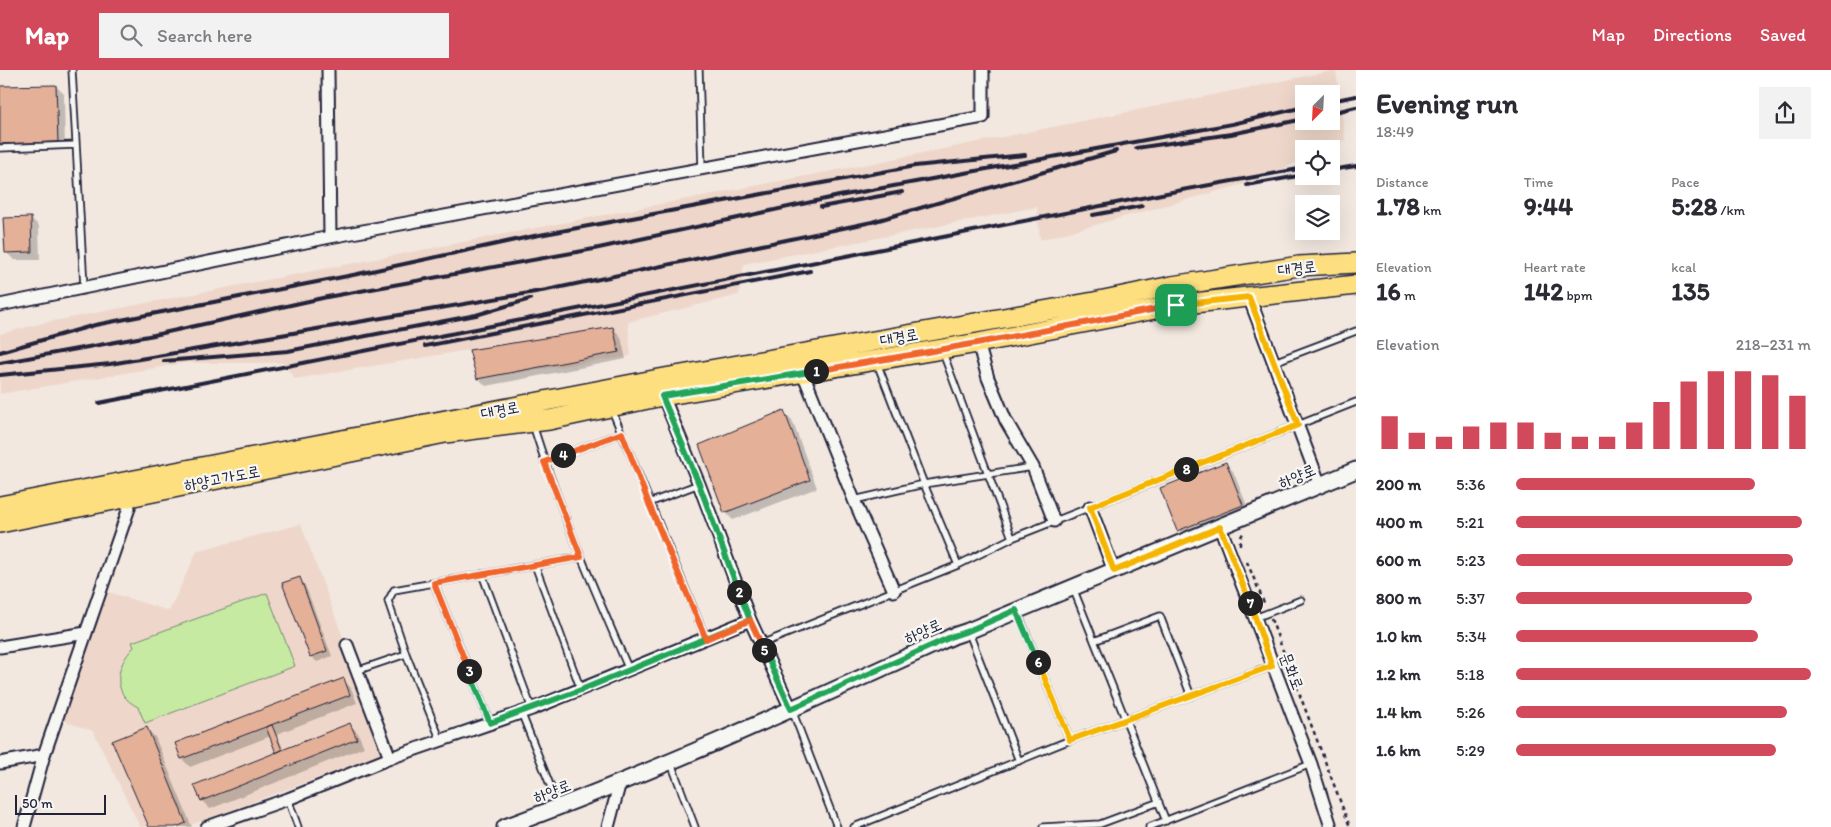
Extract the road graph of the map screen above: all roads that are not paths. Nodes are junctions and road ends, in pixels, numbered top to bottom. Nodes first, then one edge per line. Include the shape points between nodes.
1 (72, 70) edge
2 (328, 70) edge
3 (698, 70) edge
4 (983, 70) edge
5 (76, 145) junction
6 (0, 148) edge
7 (702, 169) junction
8 (330, 237) junction
9 (1356, 262) edge
10 (1356, 285) edge
11 (84, 287) junction
12 (1249, 297) junction
13 (0, 305) edge
14 (1356, 332) edge
15 (978, 343) junction
16 (942, 348) junction
17 (876, 361) junction
18 (1274, 362) junction
19 (803, 373) junction
20 (660, 388) junction
21 (1356, 402) edge
22 (610, 407) junction
23 (495, 410) junction
24 (541, 424) junction
25 (1298, 425) junction
26 (444, 427) junction
27 (622, 433) junction
28 (544, 462) junction
29 (1033, 467) junction
30 (1356, 470) edge
31 (988, 475) junction
32 (699, 484) junction
33 (924, 484) junction
34 (1320, 485) junction
35 (0, 494) edge
36 (854, 500) junction
37 (649, 504) junction
38 (0, 506) edge
39 (1090, 507) junction
40 (129, 508) junction
41 (1054, 522) junction
42 (0, 523) edge
43 (1220, 527) junction
44 (0, 534) edge
45 (1012, 538) junction
46 (581, 557) junction
47 (535, 565) junction
48 (958, 565) junction
49 (1114, 571) junction
50 (482, 574) junction
51 (434, 583) junction
52 (1072, 588) junction
53 (894, 591) junction
54 (1301, 600) dead end
55 (1016, 610) junction
56 (1255, 618) junction
57 (750, 620) junction
58 (968, 631) junction
59 (86, 633) junction
60 (706, 639) junction
61 (1094, 641) junction
62 (762, 644) junction
63 (347, 645) dead end
64 (0, 647) edge
65 (406, 654) junction
66 (1272, 666) junction
67 (629, 670) junction
68 (356, 671) junction
69 (581, 690) junction
70 (1191, 696) junction
71 (791, 709) junction
72 (527, 711) junction
73 (1126, 720) junction
74 (490, 723) junction
75 (1070, 740) junction
76 (442, 741) junction
77 (44, 755) junction
78 (390, 758) junction
79 (1019, 761) junction
80 (670, 762) junction
81 (0, 763) edge
82 (1311, 764) junction
83 (620, 782) junction
84 (288, 799) junction
85 (1159, 802) junction
86 (559, 807) junction
87 (1166, 821) junction
88 (24, 827) edge
89 (207, 827) edge
90 (298, 827) edge
91 (505, 827) edge
92 (608, 827) edge
93 (694, 827) edge
94 (837, 827) edge
95 (854, 827) edge
96 (1042, 827) edge
97 (1149, 827) edge
98 (1331, 827) edge

1 - 5 lane
2 - 8 street
3 - 7 lane
4 - 7 street via 983,117
5 - 6 lane
5 - 11 lane
7 - 8 street
8 - 11 street
9 - 20 main road, 대경로 via 1299,266 1172,286
10 - 12 main road, 대경로
11 - 13 street
12 - 15 main road, 대경로 via 1176,305
12 - 18 street
14 - 18 lane
15 - 16 main road, 대경로
15 - 29 street via 1006,421
16 - 17 main road, 대경로
16 - 31 lane
17 - 19 main road, 대경로
17 - 33 lane
18 - 25 street
19 - 20 main road, 대경로
19 - 36 street
20 - 22 main road, 대경로
20 - 23 main road, 대경로
20 - 32 street
21 - 25 lane
22 - 24 main road, 대경로
22 - 27 lane
23 - 26 main road, 대경로
23 - 35 main road via 461,409 383,419
24 - 26 main road, 대경로
24 - 28 lane
24 - 40 main road via 516,433
25 - 34 street
25 - 39 lane
26 - 38 main road, 하양고가도로
26 - 42 main road, 하양고가도로
27 - 28 lane
27 - 37 lane
28 - 46 lane
29 - 31 lane
29 - 41 street
30 - 34 street, 하양로
31 - 33 lane
31 - 45 lane
32 - 37 lane
32 - 57 street
33 - 36 lane
33 - 48 lane
34 - 43 street, 하양로
36 - 53 street
37 - 60 lane
39 - 41 lane
39 - 49 street
40 - 44 main road
40 - 59 street
41 - 45 lane
43 - 49 street, 하양로
43 - 56 street, 문화로
45 - 48 lane
46 - 47 lane
46 - 67 lane
47 - 50 lane
47 - 69 lane
48 - 53 lane
49 - 52 street, 하양로
50 - 51 lane
50 - 72 lane
51 - 65 lane via 394,590 388,601
51 - 74 lane
52 - 55 street, 하양로
52 - 61 lane
53 - 62 lane
54 - 56 lane
55 - 58 street, 하양로
55 - 75 lane
56 - 66 street, 문화로
57 - 60 street
57 - 62 street
58 - 71 street, 하양로
58 - 79 lane
59 - 64 street
59 - 77 street
60 - 67 street
61 - 70 lane via 1160,616
61 - 73 lane
62 - 71 street
63 - 68 street
65 - 68 lane
65 - 76 lane
66 - 70 lane
66 - 82 street, 문화로
67 - 69 street
68 - 78 street
69 - 72 street
70 - 73 lane
71 - 80 street, 하양로
71 - 94 lane
72 - 74 street
72 - 86 lane
73 - 75 lane
73 - 85 lane
74 - 76 street
75 - 79 lane
76 - 78 street
77 - 81 street
77 - 88 street
78 - 84 street
79 - 95 lane
80 - 83 street, 하양로
80 - 93 lane
82 - 87 lane
82 - 98 street, 문화로
83 - 86 street, 하양로
83 - 92 street
84 - 89 street
84 - 90 lane
85 - 87 lane
85 - 96 lane via 1100,824
86 - 91 street, 하양로
87 - 97 lane

